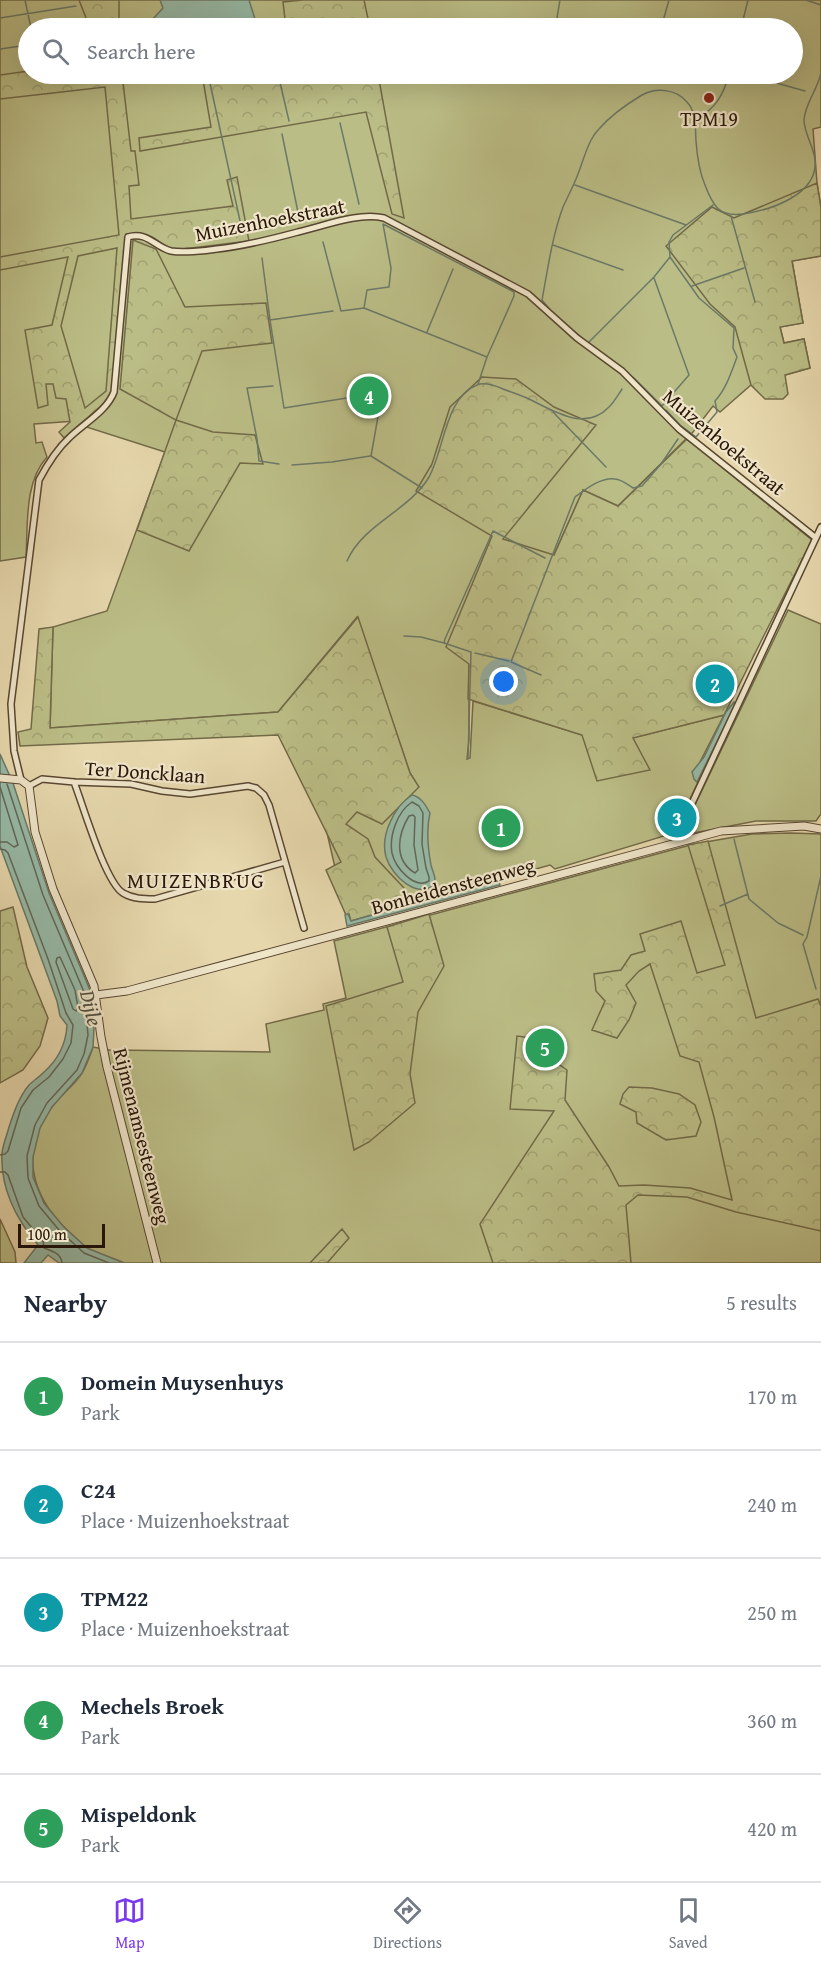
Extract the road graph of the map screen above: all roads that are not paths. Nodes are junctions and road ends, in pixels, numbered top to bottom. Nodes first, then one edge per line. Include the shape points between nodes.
1 (821, 527) edge
2 (816, 538) junction
3 (0, 778) edge
4 (18, 779) junction
5 (74, 783) junction
6 (29, 786) junction
7 (821, 829) edge
8 (677, 842) junction
9 (285, 862) junction
10 (304, 927) dead end
11 (96, 995) junction
12 (157, 1263) edge

1 - 2 street
2 - 4 street, Muizenhoekstraat via 679,429 622,371 528,294 384,218 334,222 217,249 171,251 152,240 128,237 111,401 67,440 39,480 11,704
2 - 8 street
3 - 4 street
4 - 6 street
5 - 6 street, Ter Doncklaan via 42,778
5 - 9 street, Ter Doncklaan via 131,784 190,794 236,786 256,788 269,805
5 - 9 street via 113,883 122,893 155,899
6 - 11 street, Rijmenamsesteenweg via 34,832
7 - 8 street, Bonheidensteenweg via 804,826 721,831
8 - 11 street, Bonheidensteenweg via 127,991
9 - 10 street, Ter Doncklaan
11 - 12 street, Rijmenamsesteenweg via 103,1052

